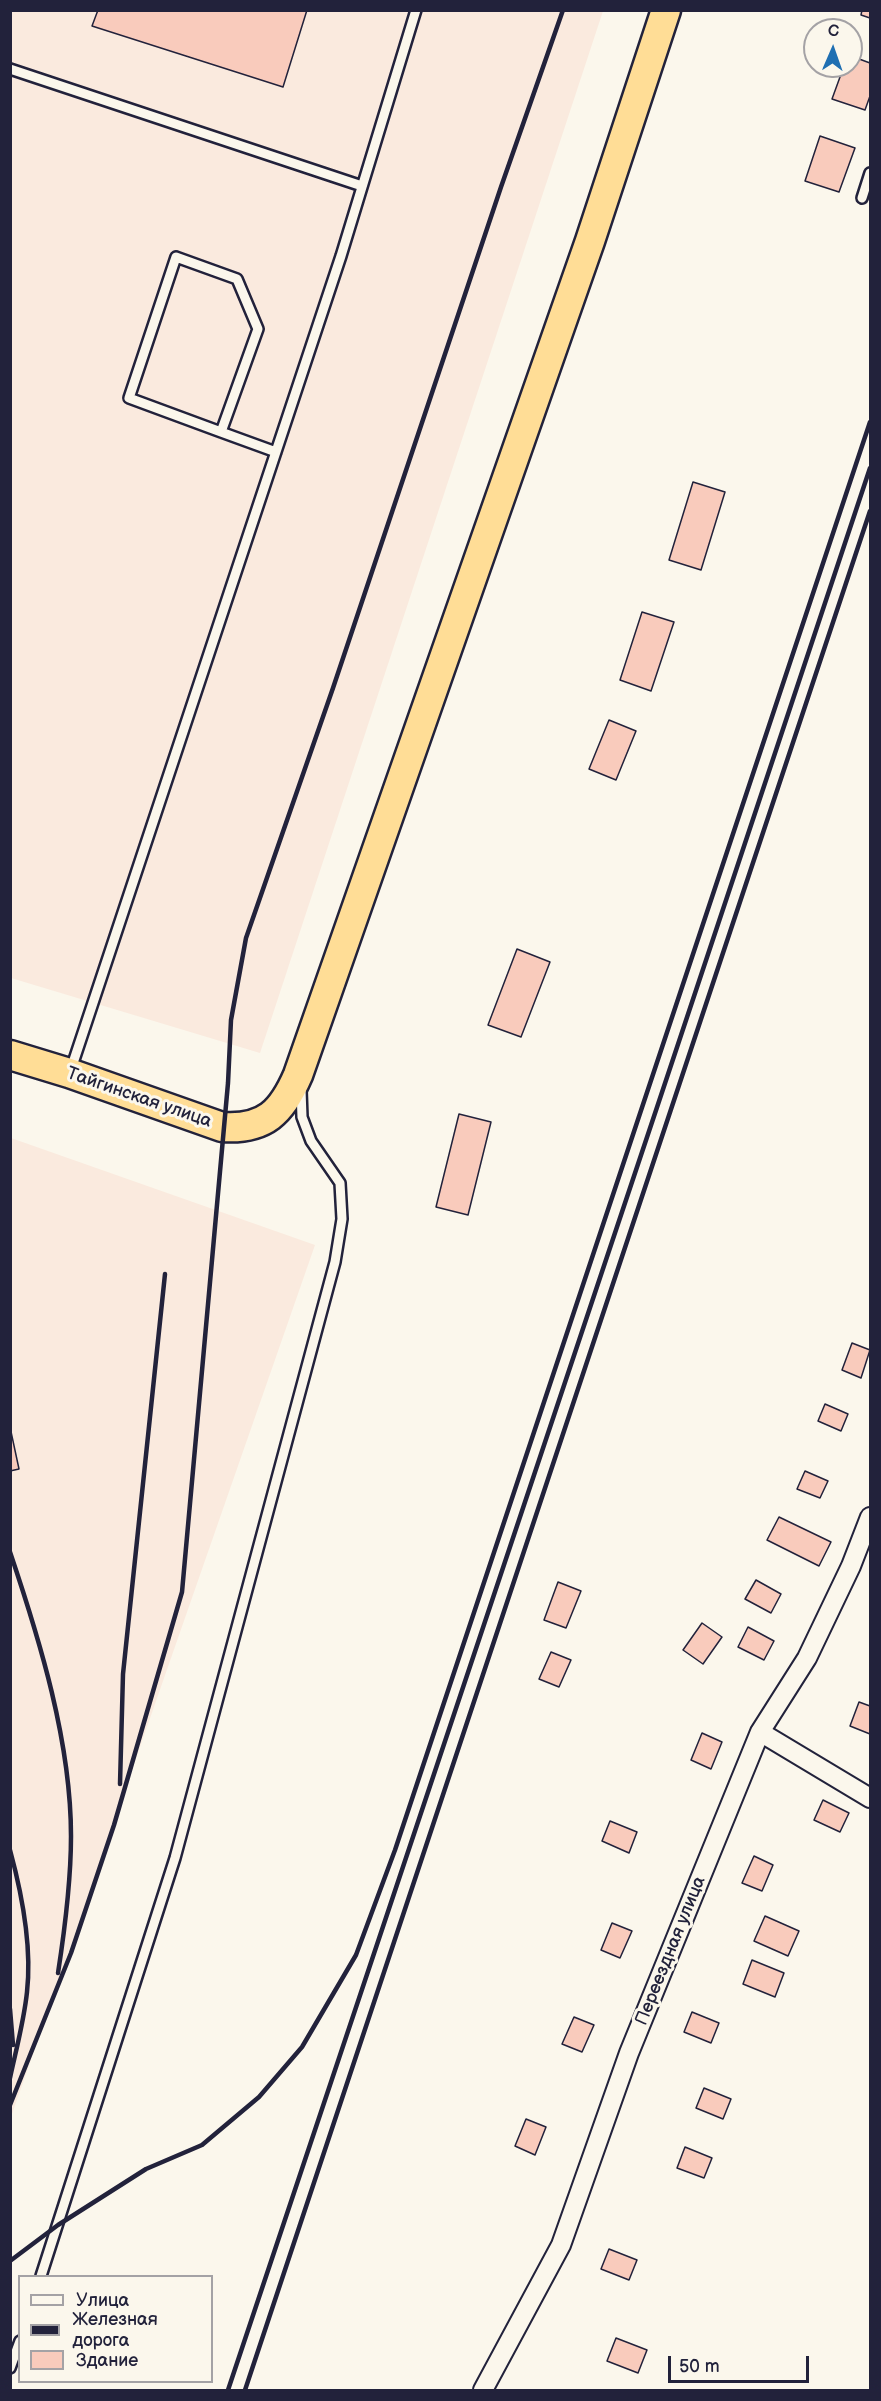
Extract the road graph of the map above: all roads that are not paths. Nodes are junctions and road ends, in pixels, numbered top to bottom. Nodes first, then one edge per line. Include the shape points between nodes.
1 (416, 10) edge
2 (666, 10) edge
3 (10, 69) edge
4 (870, 173) edge
5 (362, 186) junction
6 (862, 198) dead end
7 (221, 432) junction
8 (276, 452) junction
9 (10, 1055) edge
10 (69, 1073) junction
11 (298, 1075) junction
12 (870, 1517) edge
13 (760, 1732) junction
14 (870, 1798) edge
15 (42, 2275) edge
16 (18, 2346) edge
17 (10, 2368) edge
18 (483, 2391) edge

1 - 5 lane
2 - 11 highway via 586,252
3 - 5 lane
4 - 6 lane
5 - 8 lane
7 - 7 lane via 258,329 237,279 176,257 129,398
7 - 8 lane
8 - 10 lane
9 - 10 highway, Тайгинская улица
10 - 11 highway, Тайгинская улица via 222,1127 245,1127 269,1119 288,1098
11 - 15 lane via 302,1116 311,1141 340,1183 342,1219 335,1262 175,1858
12 - 13 street, Переездная улица via 807,1658
13 - 14 street
13 - 18 street, Переездная улица via 629,2053 561,2245
16 - 17 lane

